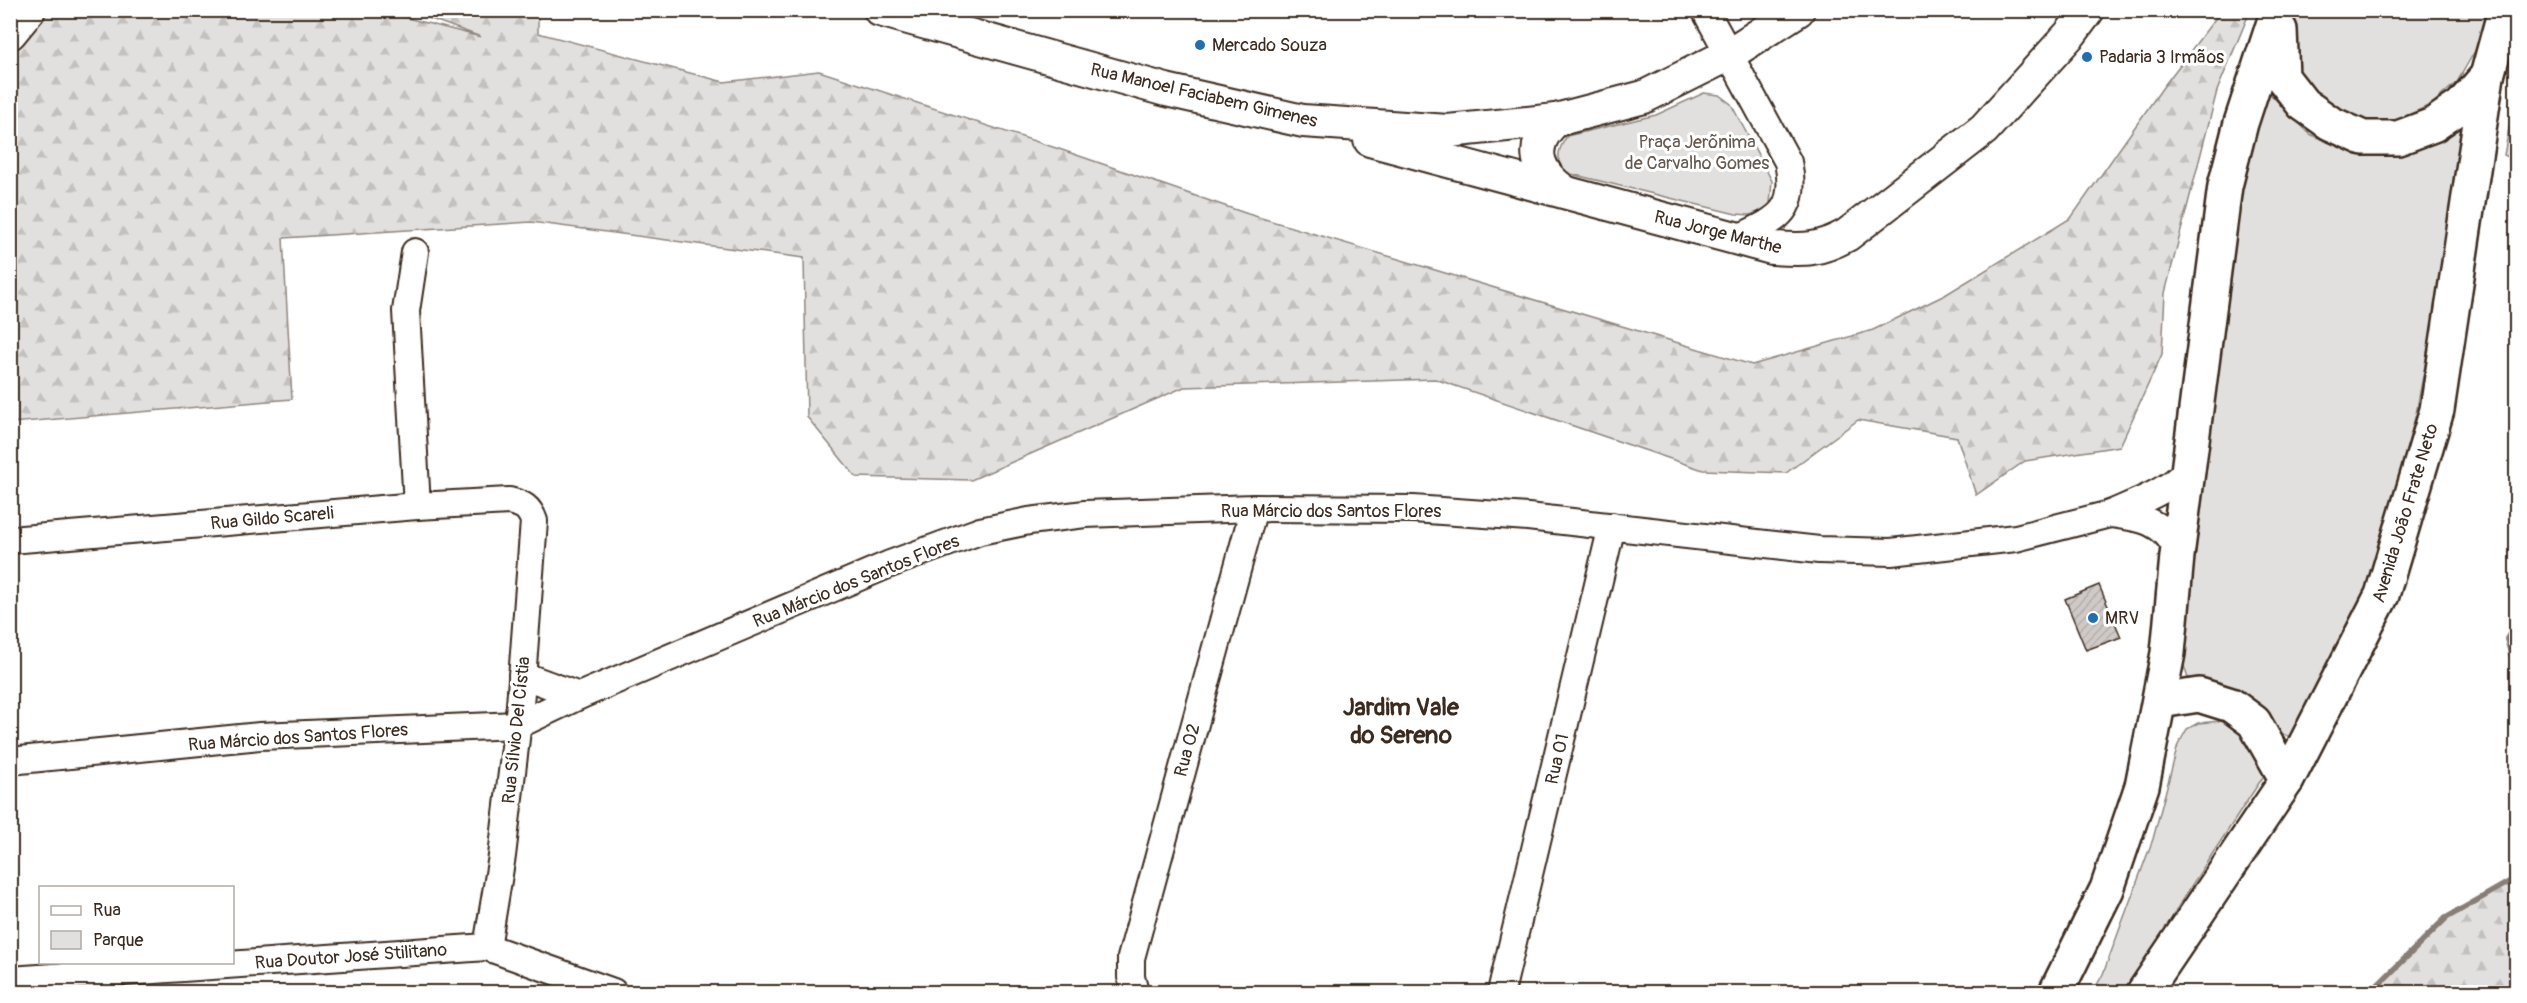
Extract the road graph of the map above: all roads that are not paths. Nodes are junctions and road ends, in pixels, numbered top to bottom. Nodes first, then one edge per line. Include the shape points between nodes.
1 (29, 10) edge
2 (1705, 10) edge
3 (1798, 10) edge
4 (2088, 10) edge
5 (2279, 10) edge
6 (2505, 10) edge
7 (886, 11) edge
8 (10, 33) edge
9 (1728, 55) junction
10 (2487, 76) junction
11 (1556, 120) junction
12 (1302, 122) junction
13 (1565, 192) junction
14 (1738, 238) junction
15 (415, 252) dead end
16 (2189, 469) junction
17 (417, 506) junction
18 (1254, 508) junction
19 (531, 512) joint
20 (2110, 514) junction
21 (1612, 526) junction
22 (10, 540) edge
23 (2178, 550) junction
24 (522, 675) junction
25 (579, 696) junction
26 (2160, 701) junction
27 (518, 725) junction
28 (10, 761) edge
29 (2287, 780) junction
30 (487, 947) junction
31 (10, 980) edge
32 (613, 993) edge
33 (1135, 993) edge
34 (1502, 993) edge
35 (2056, 993) edge
36 (2144, 993) edge

1 - 8 street
2 - 9 street
3 - 9 street, Rua Manoel Faciabem Gimenes
4 - 14 street, Rua Jorge Marthe via 1984,129 1847,235 1827,246 1802,250 1772,248
5 - 10 main road via 2282,77 2303,104 2330,123 2363,138 2398,138 2433,125 2461,106
5 - 16 main road via 2241,123 2225,186
6 - 10 main road, Avenida João Frate Neto
7 - 12 street, Rua Manoel Faciabem Gimenes via 1166,90
9 - 11 street, Rua Manoel Faciabem Gimenes via 1644,97
9 - 14 street via 1788,162 1791,191 1786,208 1772,222
10 - 29 main road, Avenida João Frate Neto via 2437,410 2382,595
11 - 12 street, Rua Manoel Faciabem Gimenes via 1448,131
11 - 13 street via 1541,137 1539,158 1546,177
12 - 13 street, Rua Jorge Marthe
13 - 14 street, Rua Jorge Marthe
15 - 17 street via 406,311
16 - 20 street, Rua Márcio dos Santos Flores via 2162,492
16 - 23 main road
17 - 19 street, Rua Gildo Scareli via 509,501 523,504
17 - 22 street, Rua Gildo Scareli
18 - 21 street, Rua Márcio dos Santos Flores via 1413,509
18 - 25 street, Rua Márcio dos Santos Flores via 1085,514 980,531 890,564
18 - 33 street, Rua 02 via 1131,958
19 - 24 street, Rua Sílvio Del Cístia via 534,521
20 - 21 street, Rua Márcio dos Santos Flores via 2016,538 1892,552 1819,550
20 - 23 street, Rua Márcio dos Santos Flores via 2142,518 2159,526
21 - 34 street, Rua 01
23 - 26 main road
24 - 25 street
24 - 27 street, Rua Sílvio Del Cístia
25 - 27 street, Rua Márcio dos Santos Flores
26 - 29 main road via 2199,695 2231,705 2254,722
26 - 35 main road via 2142,786 2107,889
27 - 28 street, Rua Márcio dos Santos Flores via 260,736
27 - 30 street, Rua Sílvio Del Cístia
29 - 36 main road, Avenida João Frate Neto
30 - 31 street, Rua Doutor José Stilitano
30 - 32 street, Rua Doutor José Stilitano

